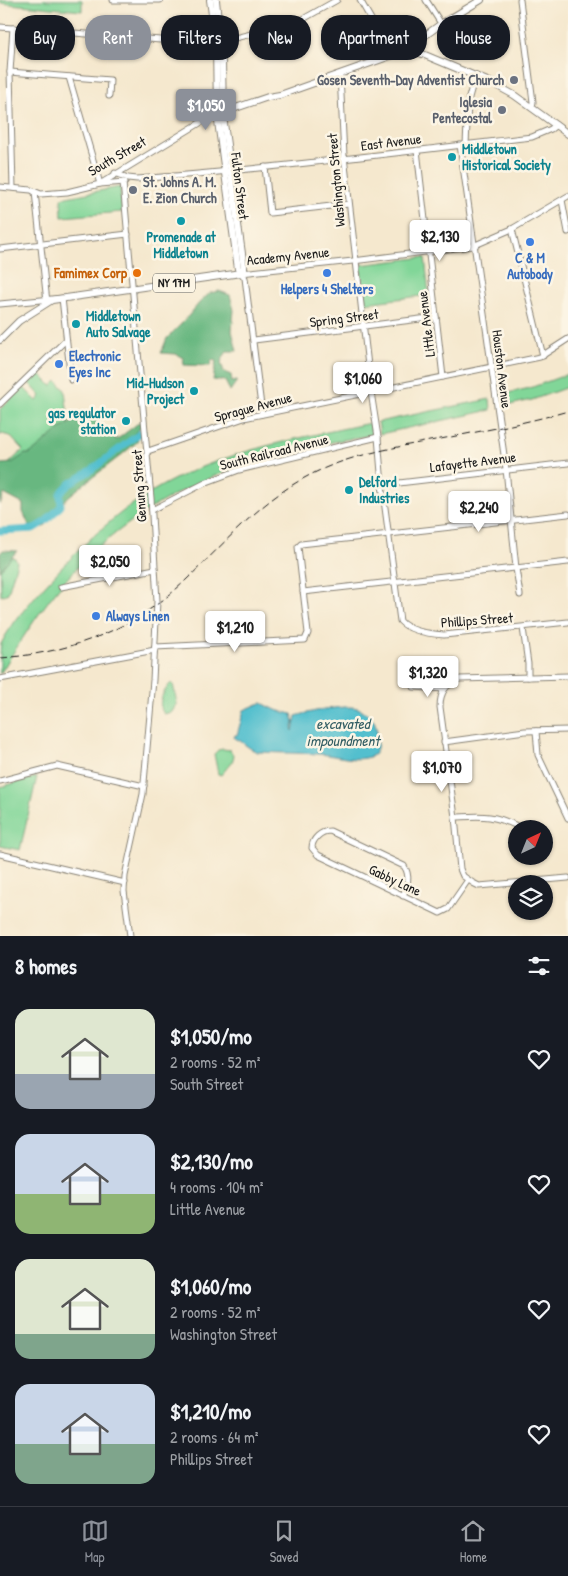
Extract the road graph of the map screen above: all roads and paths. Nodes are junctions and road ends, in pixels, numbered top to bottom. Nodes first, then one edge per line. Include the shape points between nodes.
1 (112, 0) edge
2 (148, 0) edge
3 (160, 0) edge
4 (210, 0) edge
5 (216, 0) edge
6 (337, 0) edge
7 (360, 0) edge
8 (426, 0) edge
9 (481, 0) edge
10 (520, 0) edge
11 (213, 15) edge
12 (217, 15) edge
13 (369, 15) edge
14 (437, 17) edge
15 (0, 27) edge
16 (13, 28) junction
17 (427, 34) edge
18 (239, 37) edge
19 (161, 40) edge
20 (427, 56) edge
21 (219, 60) edge
22 (379, 60) edge
23 (10, 72) junction
24 (340, 74) junction
25 (69, 76) junction
26 (475, 76) junction
27 (109, 96) dead end
28 (532, 107) junction
29 (220, 113) junction
30 (556, 125) junction
31 (568, 134) edge
32 (466, 144) junction
33 (460, 145) junction
34 (417, 150) junction
35 (344, 160) junction
36 (265, 167) junction
37 (228, 172) junction
38 (115, 174) junction
39 (137, 179) junction
40 (123, 182) junction
41 (100, 184) junction
42 (0, 187) edge
43 (13, 188) junction
44 (36, 192) junction
45 (568, 196) edge
46 (562, 200) junction
47 (349, 204) junction
48 (512, 229) junction
49 (568, 232) edge
50 (128, 234) junction
51 (42, 244) junction
52 (473, 246) junction
53 (0, 249) edge
54 (428, 252) junction
55 (356, 261) junction
56 (241, 272) junction
57 (134, 288) junction
58 (62, 298) junction
59 (47, 301) junction
60 (0, 304) edge
61 (436, 317) junction
62 (363, 327) junction
63 (568, 339) edge
64 (0, 340) edge
65 (66, 340) junction
66 (254, 340) junction
67 (543, 356) junction
68 (490, 367) junction
69 (443, 377) junction
70 (71, 380) dead end
71 (371, 392) junction
72 (0, 404) edge
73 (262, 414) junction
74 (378, 437) junction
75 (148, 452) junction
76 (568, 463) edge
77 (506, 469) junction
78 (382, 485) junction
79 (152, 510) junction
80 (568, 514) edge
81 (510, 520) junction
82 (388, 534) junction
83 (568, 562) edge
84 (516, 568) junction
85 (155, 569) junction
86 (394, 582) junction
87 (61, 587) dead end
88 (303, 592) junction
89 (520, 595) dead end
90 (568, 622) edge
91 (522, 628) junction
92 (155, 648) junction
93 (568, 676) edge
94 (528, 677) junction
95 (0, 679) edge
96 (414, 687) dead end
97 (444, 689) junction
98 (568, 730) edge
99 (536, 731) junction
100 (444, 742) junction
101 (0, 781) edge
102 (144, 786) junction
103 (455, 817) junction
104 (568, 818) edge
105 (508, 821) edge
106 (0, 854) edge
107 (568, 878) edge
108 (468, 880) junction
109 (125, 883) junction
110 (402, 896) junction
111 (130, 936) edge

1 - 2 street
2 - 3 street
4 - 11 main road, Fulton Street
5 - 12 main road, Fulton Street
6 - 18 street via 296,23
7 - 13 street
8 - 14 street
9 - 17 main road, South Street
10 - 28 street
15 - 16 street
16 - 19 street
16 - 23 street
20 - 26 main road
21 - 29 main road, Fulton Street
22 - 24 main road, South Street
23 - 25 street
23 - 43 street
24 - 29 main road, South Street
24 - 35 street, Washington Street
25 - 27 street via 110,80
25 - 41 street
26 - 28 main road
26 - 32 street via 468,101
28 - 30 main road
29 - 37 main road, Fulton Street
29 - 38 street, South Street
30 - 31 main road
30 - 32 street, East Avenue via 537,136
32 - 33 street, East Avenue
33 - 34 street, East Avenue
33 - 52 street, Houston Avenue
34 - 35 street, East Avenue
34 - 54 street, Little Avenue
35 - 36 street, East Avenue
35 - 47 street, Washington Street
36 - 37 street, East Avenue
36 - 47 street via 270,213
37 - 39 street, East Avenue
37 - 56 main road, Fulton Street via 238,269
38 - 39 street, East Avenue
38 - 41 street, South Street
39 - 40 street, East Avenue
40 - 41 street, East Avenue
40 - 50 street, Genung Street
41 - 44 street, South Street via 67,192
42 - 43 street, South Street
43 - 44 street, South Street
44 - 51 street
45 - 46 street, Academy Avenue
46 - 48 street, Academy Avenue
46 - 49 street
47 - 55 street, Washington Street
48 - 52 street, Academy Avenue
48 - 67 street
50 - 51 street
50 - 57 street, Genung Street
51 - 53 street
51 - 59 street
52 - 54 street, Academy Avenue
52 - 68 street, Houston Avenue
54 - 55 street, Academy Avenue
54 - 61 street, Little Avenue
55 - 56 street, Academy Avenue
55 - 62 street, Washington Street
56 - 57 main road, Academy Avenue / NY 17M
56 - 66 street via 245,278
57 - 58 main road, Academy Avenue / NY 17M
57 - 75 street, Genung Street
58 - 59 main road, NY 17M
58 - 65 street
59 - 60 street
59 - 64 main road, NY 17M
61 - 62 street, Spring Street
61 - 69 street, Little Avenue
62 - 66 street, Spring Street
62 - 71 street, Washington Street
63 - 67 street, Sprague Avenue
65 - 70 street
65 - 72 street
66 - 73 street
67 - 68 street, Sprague Avenue
68 - 69 street, Sprague Avenue
68 - 77 street, Houston Avenue
69 - 71 street, Sprague Avenue
71 - 73 street, Sprague Avenue
71 - 74 street, Washington Street
73 - 75 street, Sprague Avenue
74 - 78 street, Washington Street
74 - 79 street, South Railroad Avenue via 240,470 207,482
75 - 79 street, Genung Street
76 - 77 street, Lafayette Avenue
77 - 78 street, Lafayette Avenue
77 - 81 street, Houston Avenue
78 - 82 street, Washington Street
79 - 85 street, Genung Street
80 - 81 street
81 - 82 street
81 - 84 street, Houston Avenue
82 - 86 street, Washington Street
82 - 88 street via 298,546
83 - 84 street
84 - 86 street
84 - 89 street, Houston Avenue
85 - 87 street
85 - 92 street, Genung Street
86 - 88 street
86 - 91 street, Phillips Street via 399,618 406,626 444,635
88 - 92 street via 308,634 302,641
90 - 91 street, Phillips Street
91 - 94 street
92 - 95 street
92 - 102 street, Genung Street
93 - 94 street
94 - 97 street via 463,678
96 - 97 street
97 - 100 street via 440,698
98 - 99 street
99 - 100 street
99 - 104 street via 540,760
100 - 103 street
101 - 102 street via 57,766
102 - 109 street, Genung Street
103 - 105 street via 491,816
103 - 108 street via 460,869
106 - 109 street
107 - 108 street via 488,886 479,886
108 - 110 street, Gabby Lane via 442,913
109 - 111 street, Genung Street
110 - 110 street, Gabby Lane via 316,854 312,848 314,840 323,832 330,831 404,866 408,881

